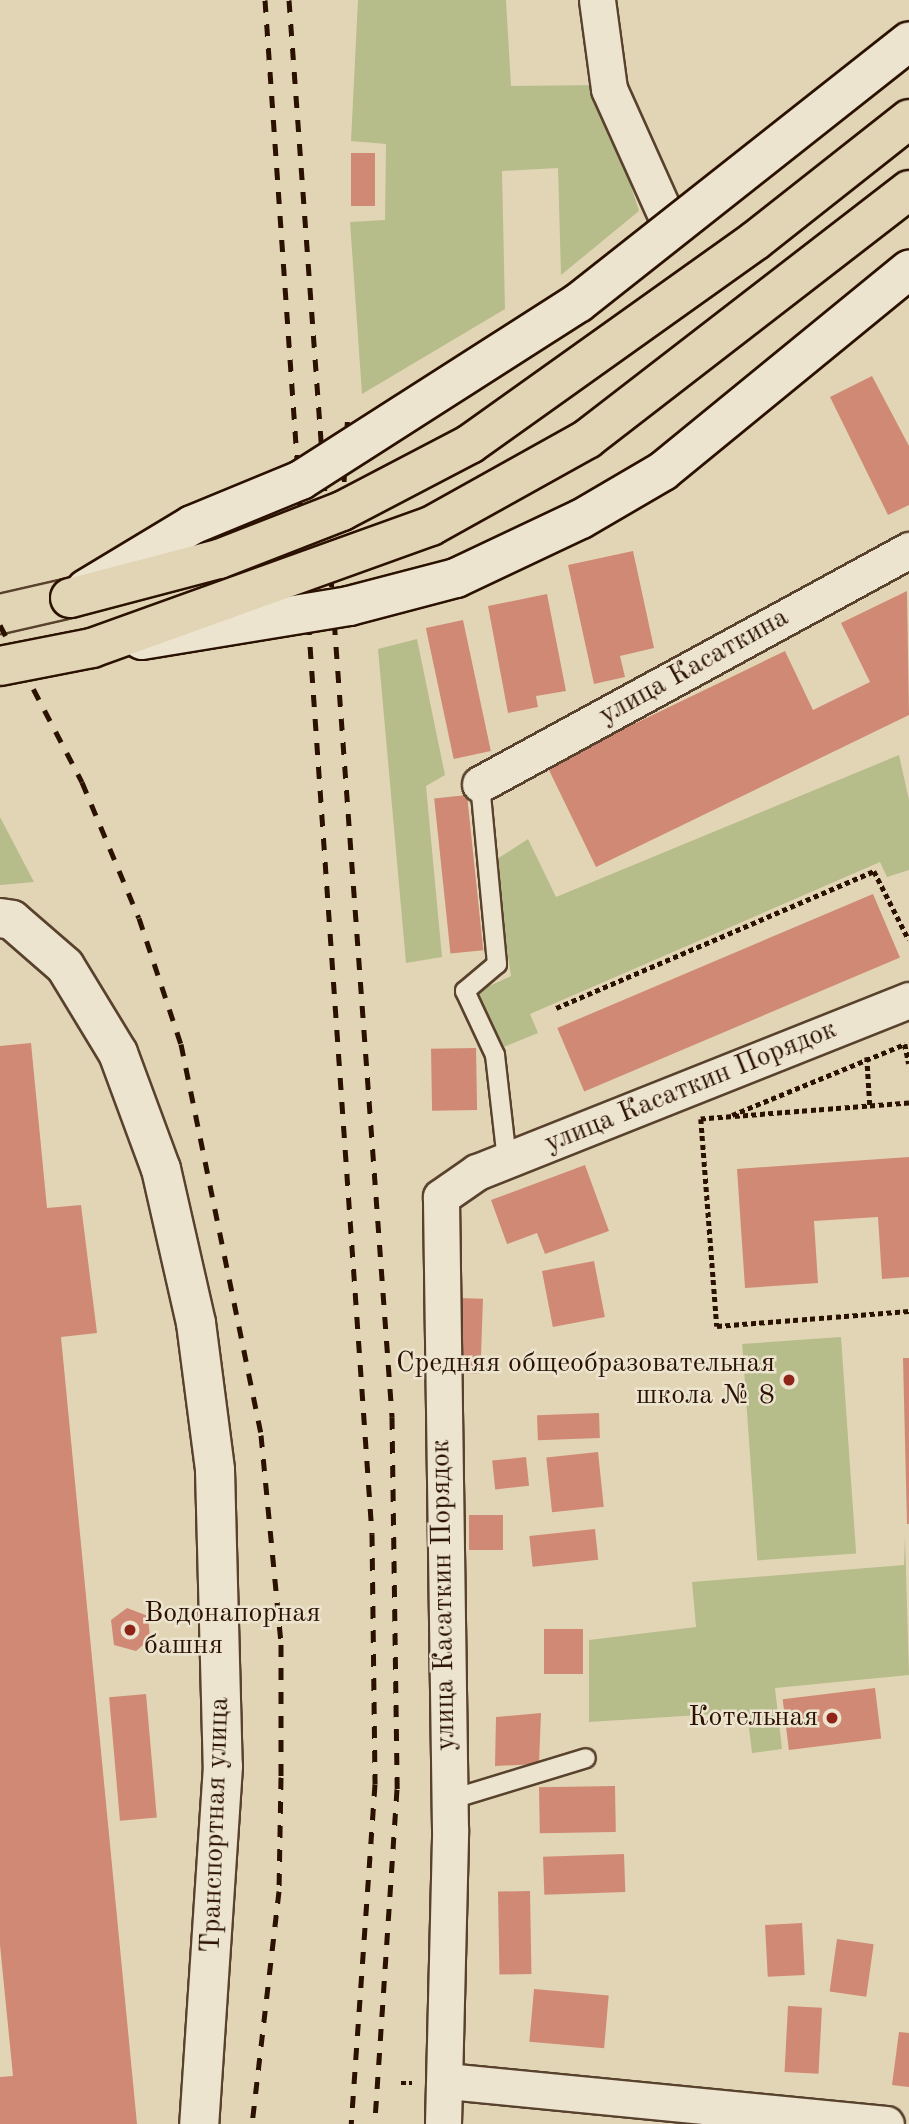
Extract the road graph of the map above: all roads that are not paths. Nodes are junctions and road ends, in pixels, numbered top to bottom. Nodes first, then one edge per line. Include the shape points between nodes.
1 (597, 0) edge
2 (909, 42) edge
3 (909, 119) edge
4 (909, 190) edge
5 (670, 225) dead end
6 (909, 270) edge
7 (909, 550) edge
8 (70, 598) junction
9 (0, 614) edge
10 (92, 648) junction
11 (0, 666) edge
12 (480, 784) joint
13 (0, 918) edge
14 (909, 1000) edge
15 (507, 1160) junction
16 (586, 1758) dead end
17 (449, 1800) junction
18 (448, 2081) junction
19 (199, 2124) edge
20 (443, 2124) edge
21 (886, 2124) edge

1 - 5 street via 609,89
2 - 8 main road, bridge via 578,303 301,480 192,525
3 - 8 main road, bridge via 756,240 470,444 342,511 244,549
4 - 10 main road, bridge via 563,452 431,526
6 - 10 main road, bridge via 663,471 456,578 349,606
7 - 12 street, улица Касаткина
8 - 9 main road
10 - 11 main road, bridge
12 - 15 lane via 497,964 465,991 495,1055
13 - 19 main road, Транспортная улица via 12,919 65,966 118,1053 161,1169 196,1323 215,1470 223,1766
14 - 15 street, улица Касаткин Порядок
15 - 17 street, улица Касаткин Порядок via 441,1197
16 - 17 lane
17 - 18 street, улица Касаткин Порядок
18 - 20 street, улица Касаткин Порядок
18 - 21 street

